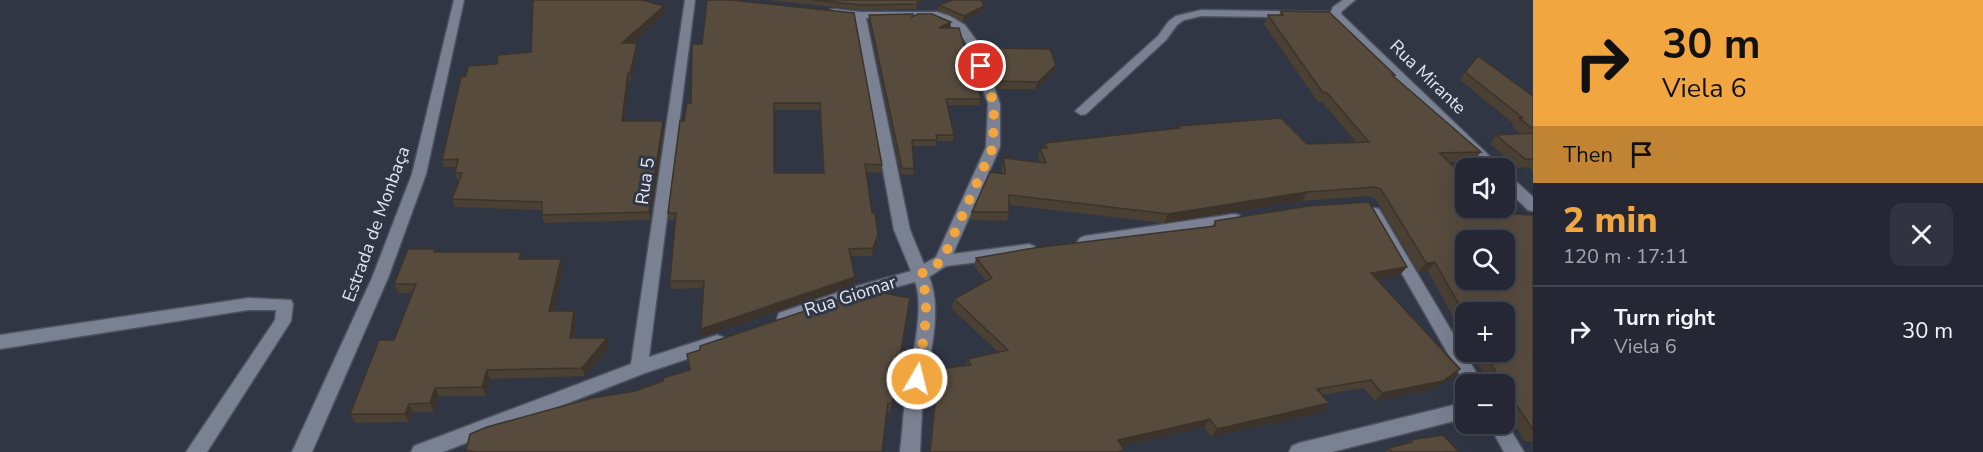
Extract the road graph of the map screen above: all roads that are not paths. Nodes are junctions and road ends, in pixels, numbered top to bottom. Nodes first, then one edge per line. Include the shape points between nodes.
1 (459, 0) edge
2 (690, 0) edge
3 (1350, 0) edge
4 (827, 12) edge
5 (860, 15) junction
6 (1335, 15) junction
7 (1081, 111) dead end
8 (1485, 158) edge
9 (1515, 189) edge
10 (1363, 204) edge
11 (1533, 206) edge
12 (1255, 215) edge
13 (1067, 245) edge
14 (1044, 248) edge
15 (942, 261) junction
16 (921, 274) junction
17 (774, 322) edge
18 (730, 337) edge
19 (0, 342) edge
20 (639, 368) junction
21 (1468, 374) edge
22 (1455, 413) edge
23 (1503, 434) edge
24 (196, 452) edge
25 (302, 452) edge
26 (421, 452) edge
27 (910, 452) edge
28 (1299, 452) edge
29 (1514, 452) edge

1 - 25 street, Estrada de Monbaça via 419,174 380,278
2 - 20 street, Rua 5
3 - 6 street
4 - 5 street
5 - 15 street via 933,14 961,27 975,47 994,104 993,147
5 - 16 street via 902,230
6 - 7 street via 1201,13 1180,18
6 - 8 street, Rua Mirante
9 - 11 street
10 - 21 street via 1387,232
12 - 13 street
14 - 15 street, Rua Giomar
15 - 16 street, Rua Giomar
16 - 17 street, Rua Giomar
16 - 27 street via 927,310
18 - 20 street
19 - 24 street via 248,304 285,304 283,321
20 - 26 street
22 - 28 street
23 - 29 street

